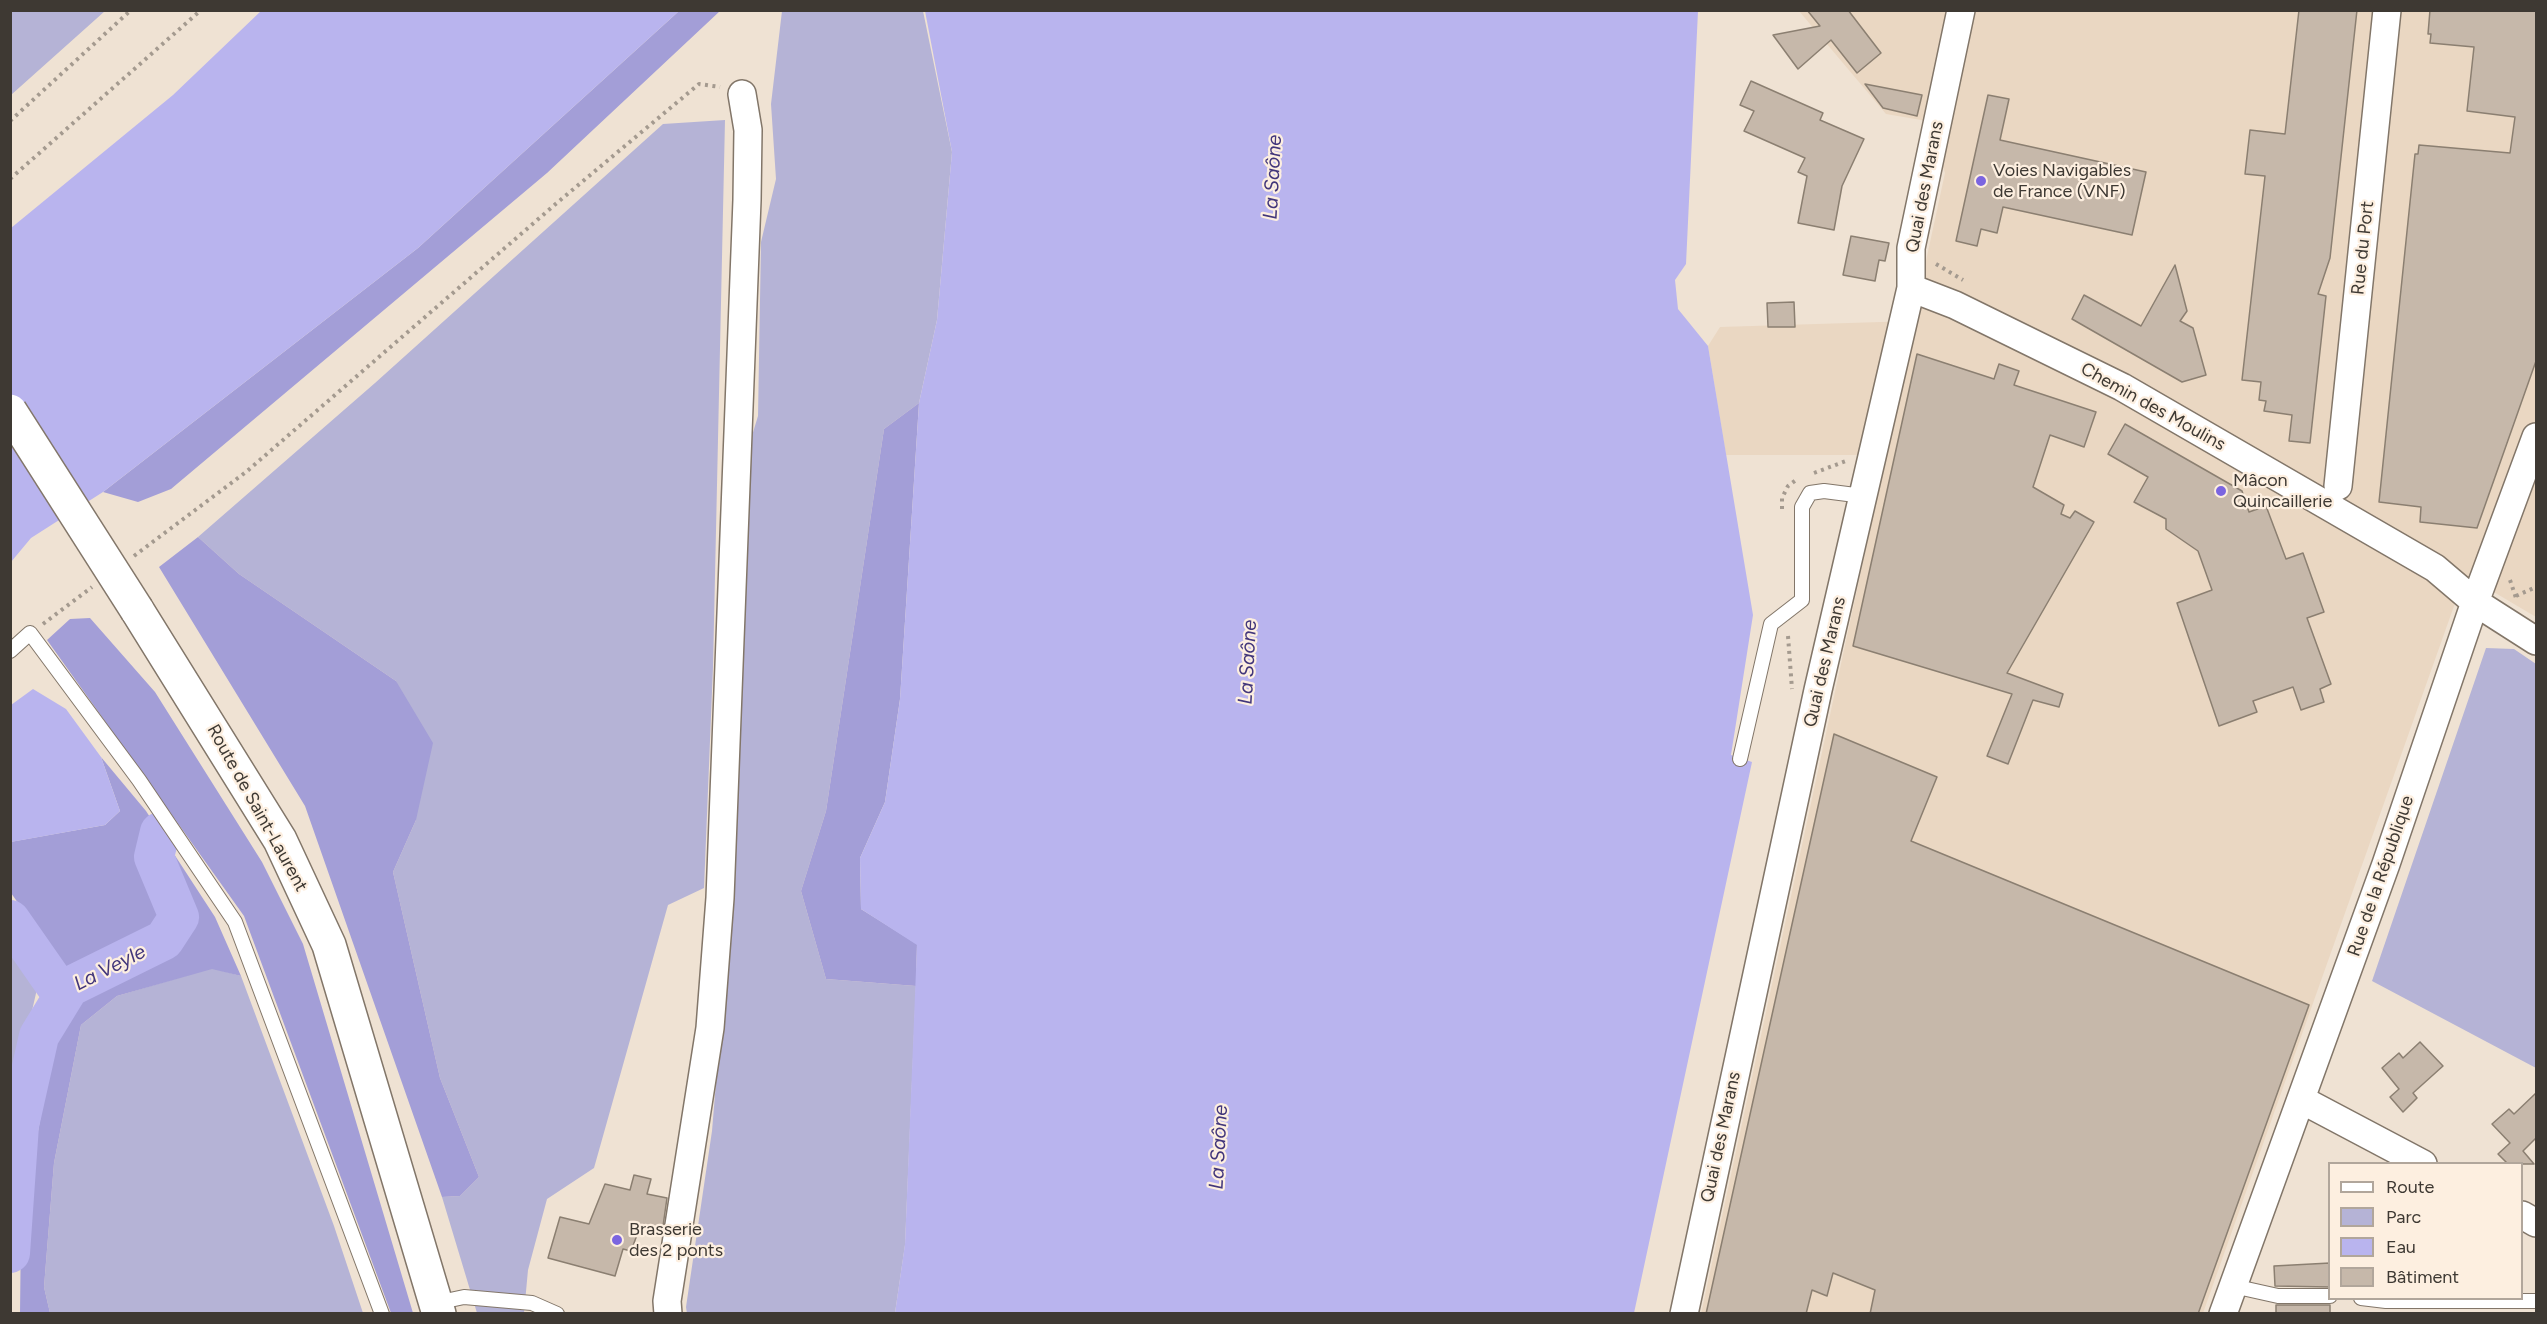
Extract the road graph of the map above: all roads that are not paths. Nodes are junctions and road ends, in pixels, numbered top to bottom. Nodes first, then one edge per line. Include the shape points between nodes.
1 (1961, 10) edge
2 (2387, 10) edge
3 (742, 94) road end
4 (1911, 288) junction
5 (10, 411) edge
6 (2536, 437) edge
7 (2338, 486) dead end
8 (1863, 496) junction
9 (2475, 602) junction
10 (2536, 640) edge
11 (10, 651) edge
12 (1740, 759) dead end
13 (2302, 1100) junction
14 (2419, 1162) edge
15 (2233, 1286) junction
16 (2328, 1296) edge
17 (2374, 1300) edge
18 (2536, 1301) edge
19 (438, 1308) edge
20 (382, 1314) edge
21 (557, 1314) edge
22 (668, 1314) edge
23 (1684, 1314) edge
24 (2223, 1314) edge

1 - 4 street, Quai des Marans via 1911,248
2 - 7 street, Rue du Port
3 - 22 street via 748,130 747,200 720,898 710,1028
4 - 8 street, Quai des Marans
4 - 9 street, Chemin des Moulins via 1955,305 2122,387 2435,568
5 - 19 main road, Route de Saint-Laurent, bridge via 217,734 280,840 329,945
6 - 9 street, Rue de la République
8 - 12 lane via 1810,493 1802,507 1802,600 1771,624
8 - 23 street, Quai des Marans
9 - 10 street, Chemin des Moulins
9 - 13 street, Rue de la République
11 - 20 lane via 30,633 139,780 235,922
13 - 14 street
13 - 15 street, Rue de la République
15 - 16 lane via 2278,1296
15 - 24 street, Rue de la République
17 - 18 lane
19 - 21 lane via 475,1298 532,1303

